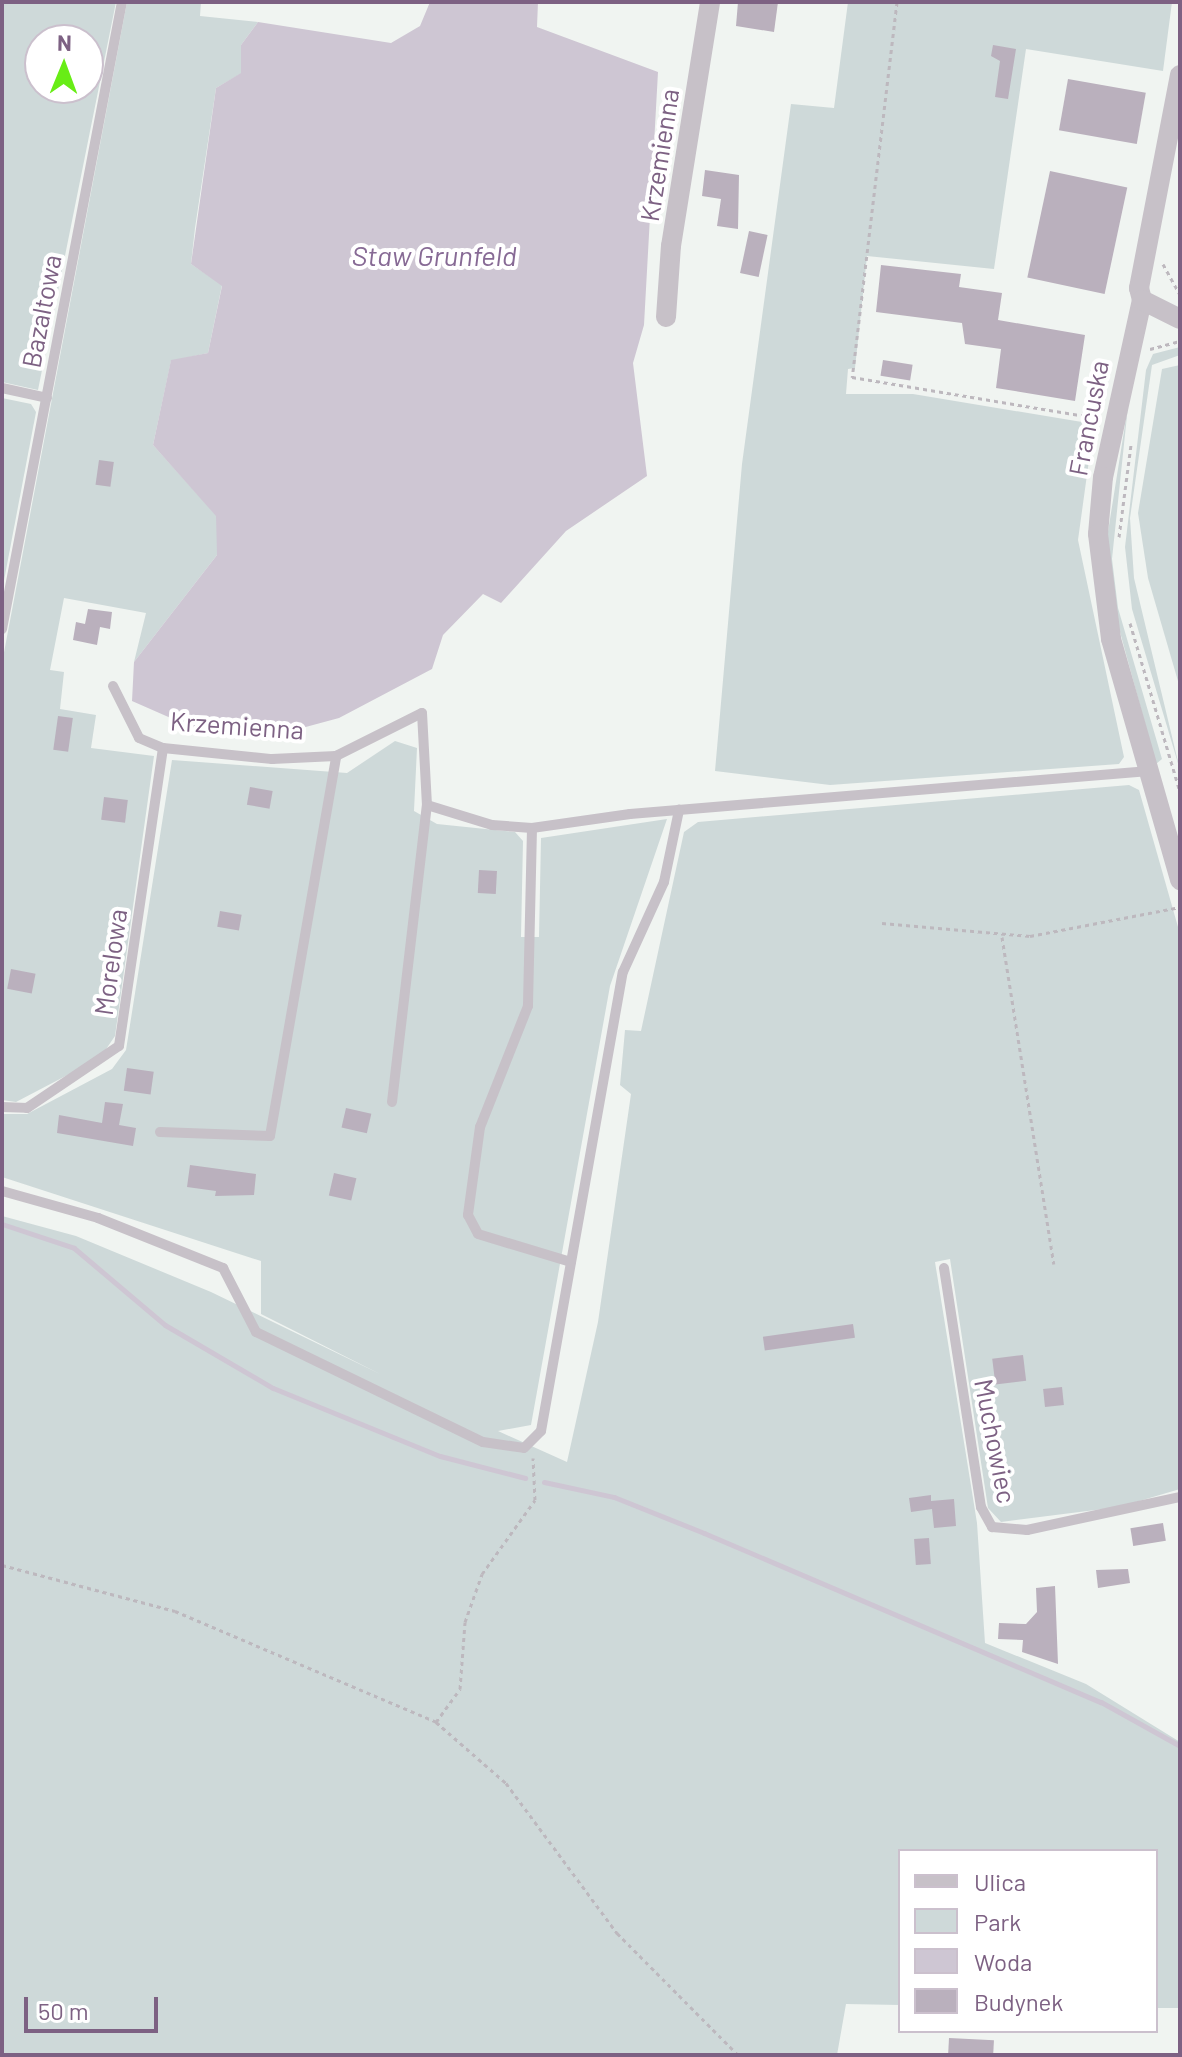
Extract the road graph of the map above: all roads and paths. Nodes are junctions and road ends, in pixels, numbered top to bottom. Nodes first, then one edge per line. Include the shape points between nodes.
1 (122, 2) edge
2 (710, 2) edge
3 (897, 2) edge
4 (1180, 75) edge
5 (1165, 270) dead end
6 (1180, 295) edge
7 (1142, 300) junction
8 (666, 317) dead end
9 (1180, 319) edge
10 (1180, 341) edge
11 (1145, 356) dead end
12 (2, 388) edge
13 (47, 398) junction
14 (1114, 420) junction
15 (1132, 438) dead end
16 (1119, 543) dead end
17 (1128, 618) dead end
18 (2, 629) edge
19 (113, 686) dead end
20 (163, 748) junction
21 (336, 756) junction
22 (1149, 771) junction
23 (1180, 792) edge
24 (427, 805) junction
25 (679, 810) junction
26 (532, 828) junction
27 (1180, 880) edge
28 (1180, 907) edge
29 (882, 923) dead end
30 (1002, 937) junction
31 (392, 1102) dead end
32 (2, 1107) edge
33 (160, 1132) dead end
34 (2, 1191) edge
35 (571, 1262) junction
36 (1054, 1264) dead end
37 (944, 1268) dead end
38 (532, 1443) junction
39 (1180, 1497) edge
40 (2, 1565) edge
41 (436, 1722) junction
42 (738, 2055) edge

1 - 13 lane, Bazaltowa
2 - 8 street, Krzemienna via 671,246
3 - 14 path via 852,377
4 - 7 street, Francuska via 1139,288
5 - 6 path
7 - 9 street
7 - 14 street, Francuska
10 - 11 path
12 - 13 lane
13 - 18 lane, Bazaltowa
14 - 22 street, Francuska via 1099,505 1101,587
15 - 16 path
17 - 23 path
19 - 20 lane, Krzemienna via 139,738
20 - 21 lane, Krzemienna via 272,759
20 - 32 lane, Morelowa via 119,1046 27,1108
21 - 24 lane, Krzemienna via 422,713
21 - 33 lane via 270,1136
22 - 25 lane
22 - 27 street, Francuska
24 - 26 lane via 452,817
24 - 31 lane
25 - 26 lane
25 - 35 lane via 664,882 623,972
26 - 35 lane via 528,1006 480,1127 468,1215 478,1234
28 - 30 path
29 - 30 path
30 - 36 path
34 - 38 lane via 98,1218 223,1268 256,1332 483,1442 507,1449
35 - 38 lane via 541,1431
37 - 39 lane, Muchowiec via 981,1507 992,1527 1027,1530
38 - 41 path via 535,1500 482,1574 465,1622 460,1689
40 - 41 path via 175,1611
41 - 42 path via 506,1783 617,1933

